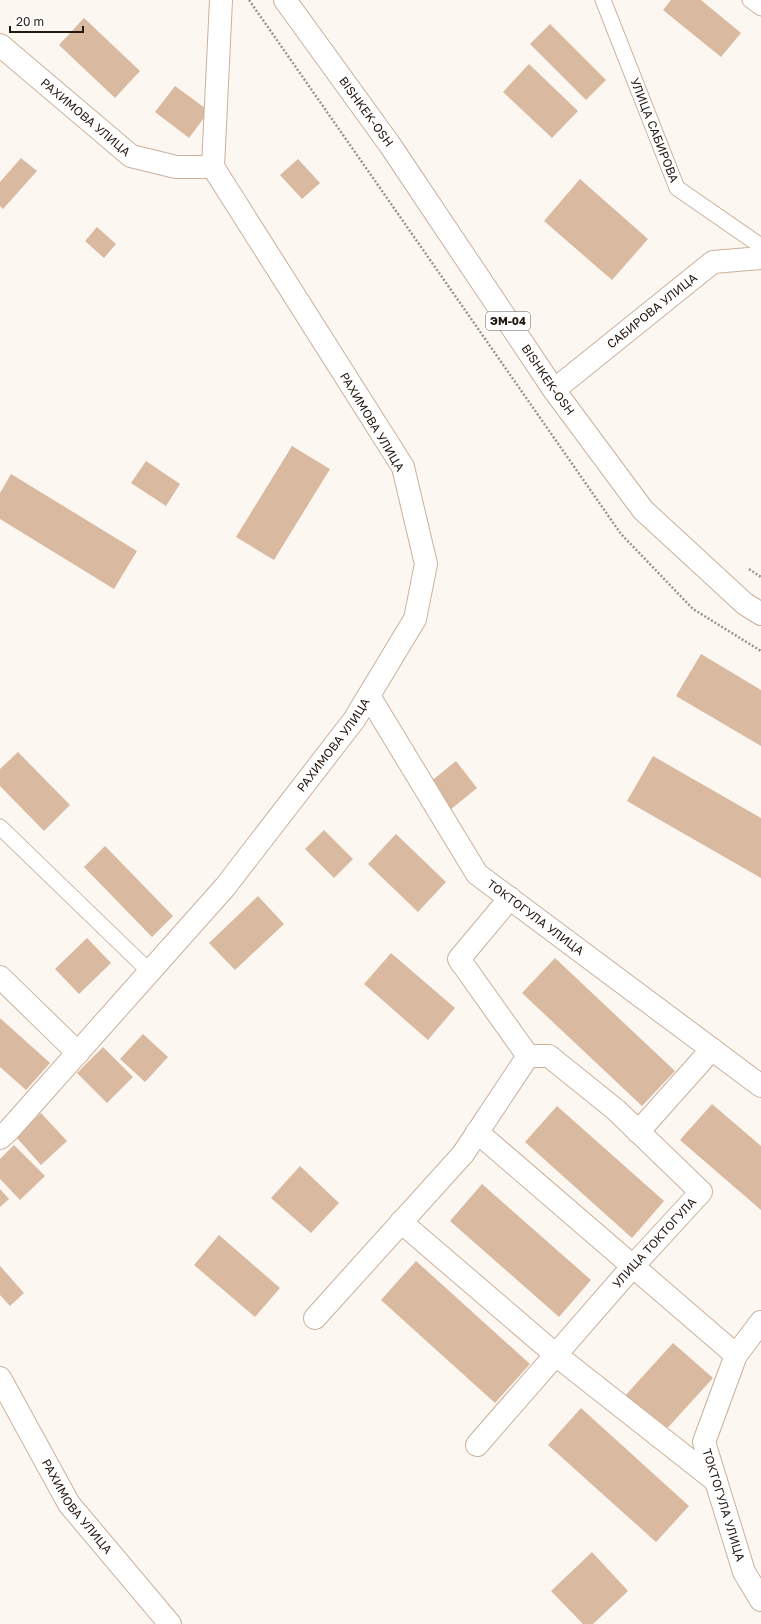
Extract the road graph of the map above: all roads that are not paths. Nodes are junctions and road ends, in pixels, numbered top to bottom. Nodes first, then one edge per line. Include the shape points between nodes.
1 (221, 0) edge
2 (285, 0) edge
3 (603, 0) edge
4 (750, 0) edge
5 (761, 8) edge
6 (0, 44) edge
7 (213, 167) junction
8 (761, 246) edge
9 (761, 258) edge
10 (554, 390) junction
11 (761, 614) edge
12 (369, 696) junction
13 (0, 827) edge
14 (510, 898) junction
15 (150, 972) junction
16 (0, 977) edge
17 (712, 1049) junction
18 (78, 1053) junction
19 (528, 1056) junction
20 (761, 1086) edge
21 (477, 1132) junction
22 (638, 1132) junction
23 (0, 1138) edge
24 (401, 1222) junction
25 (633, 1266) junction
26 (315, 1318) dead end
27 (761, 1322) edge
28 (556, 1354) junction
29 (736, 1355) junction
30 (0, 1378) edge
31 (477, 1445) dead end
32 (716, 1481) junction
33 (761, 1600) edge
34 (170, 1624) edge

1 - 7 main road
2 - 10 main road, BISHKEK-OSH / ЭМ-04 via 390,145
3 - 8 lane, УЛИЦА САБИРОВА via 677,188
4 - 5 lane
6 - 7 main road, РАХИМОВА УЛИЦА via 131,156 176,167
7 - 12 main road, РАХИМОВА УЛИЦА via 403,467 426,564 415,619
9 - 10 main road, САБИРОВА УЛИЦА via 713,262
10 - 11 main road, BISHKEK-OSH / ЭМ-04 via 643,510 745,604
12 - 14 main road, ТОКТОГУЛА УЛИЦА via 477,874
12 - 15 main road, РАХИМОВА УЛИЦА via 354,720 226,887
13 - 15 lane
14 - 17 main road, ТОКТОГУЛА УЛИЦА
14 - 19 main road via 459,959
15 - 18 main road, РАХИМОВА УЛИЦА
16 - 18 main road
17 - 20 main road, ТОКТОГУЛА УЛИЦА
17 - 22 main road
18 - 23 main road, РАХИМОВА УЛИЦА
19 - 21 main road
19 - 22 main road, УЛИЦА ТОКТОГУЛА via 549,1056 616,1110
21 - 24 main road via 463,1154
21 - 25 main road
22 - 25 main road, УЛИЦА ТОКТОГУЛА via 701,1192
24 - 26 main road
24 - 28 main road
25 - 28 main road, УЛИЦА ТОКТОГУЛА
25 - 29 main road
27 - 29 main road, ТОКТОГУЛА УЛИЦА
28 - 31 main road, УЛИЦА ТОКТОГУЛА
28 - 32 main road
29 - 32 main road, ТОКТОГУЛА УЛИЦА via 704,1442
30 - 34 main road, РАХИМОВА УЛИЦА via 69,1504
32 - 33 main road, ТОКТОГУЛА УЛИЦА via 744,1572

